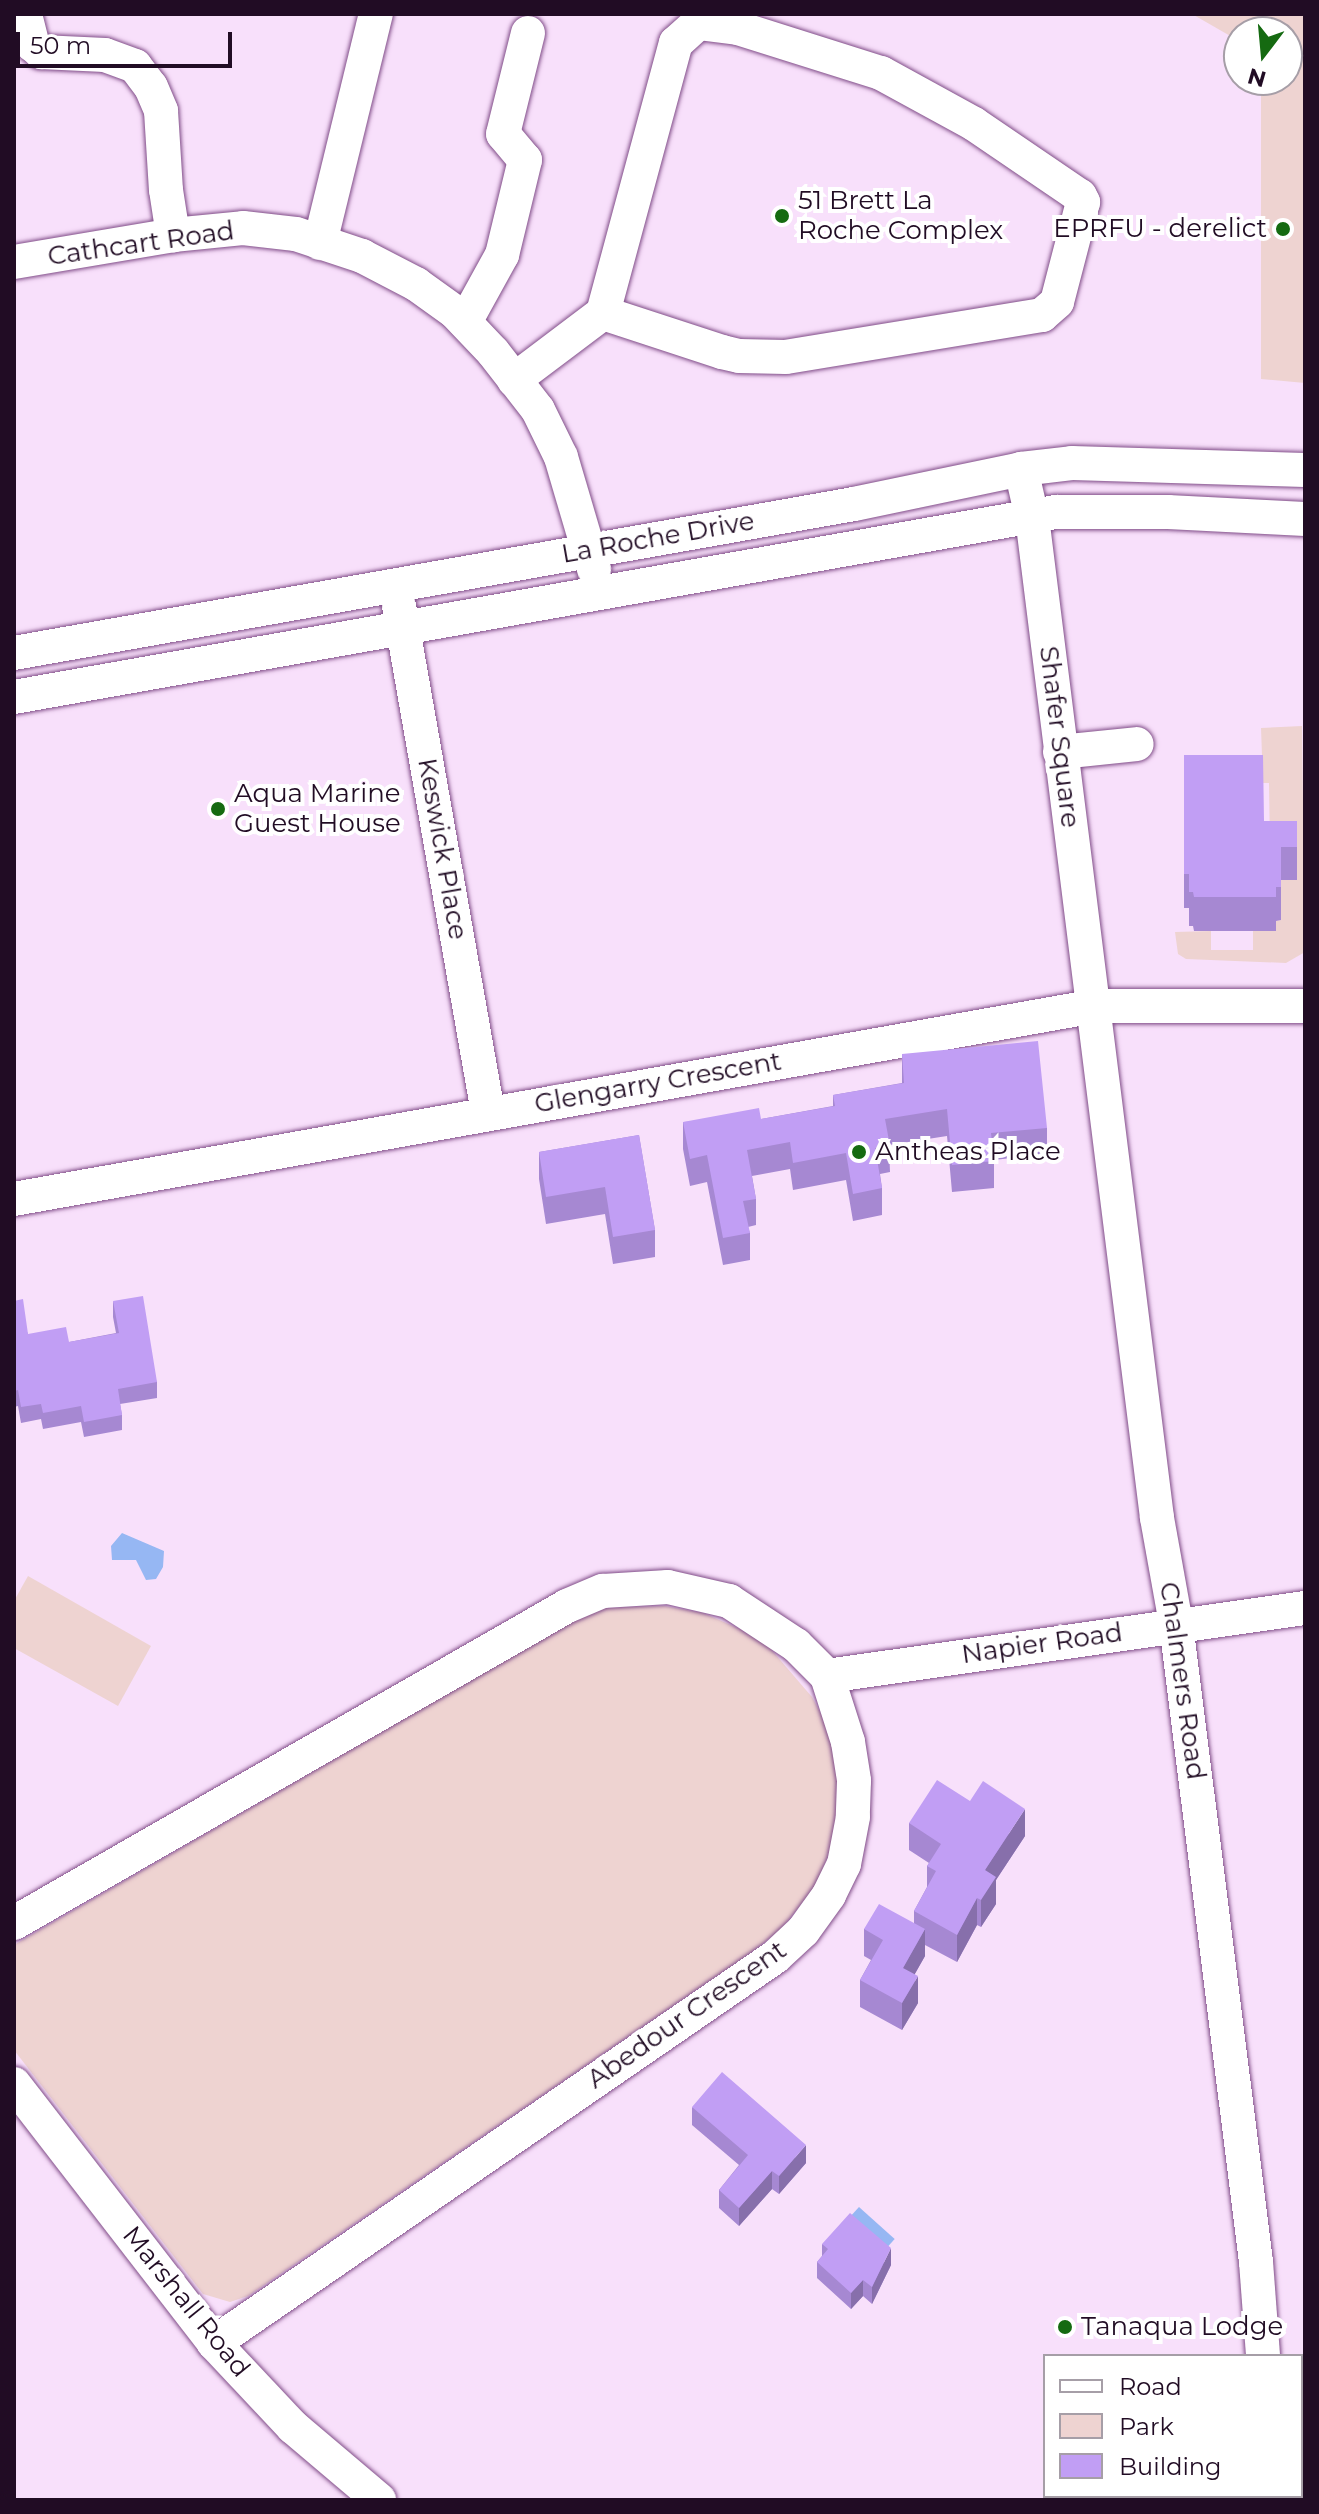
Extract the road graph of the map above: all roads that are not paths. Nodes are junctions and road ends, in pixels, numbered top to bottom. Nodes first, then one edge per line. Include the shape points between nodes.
1 (25, 14) edge
2 (376, 14) edge
3 (528, 33) dead end
4 (173, 235) junction
5 (320, 243) junction
6 (14, 262) edge
7 (603, 313) junction
8 (465, 322) junction
9 (514, 380) junction
10 (1021, 469) junction
11 (1305, 470) edge
12 (1032, 517) junction
13 (1305, 519) edge
14 (590, 549) junction
15 (395, 585) junction
16 (599, 593) junction
17 (403, 628) junction
18 (14, 653) edge
19 (14, 697) edge
20 (1137, 744) dead end
21 (1060, 752) junction
22 (1095, 1006) junction
23 (1305, 1006) edge
24 (488, 1113) junction
25 (14, 1199) edge
26 (1305, 1608) edge
27 (1176, 1624) junction
28 (827, 1676) junction
29 (14, 1923) edge
30 (21, 2106) edge
31 (214, 2343) junction
32 (1263, 2354) edge
33 (379, 2500) edge

1 - 4 street via 33,45 41,52 105,55 135,66 151,87 161,111
2 - 5 street
3 - 8 street via 503,134 525,160 502,255
4 - 5 street, Cathcart Road via 243,228 296,234
4 - 6 street, Cathcart Road
5 - 8 street, Cathcart Road via 362,256 416,284
7 - 7 street via 676,43 698,23 738,28 881,73 974,124 1083,202 1057,302 1042,315 786,357 731,354
7 - 9 street
8 - 9 street, Cathcart Road
9 - 14 street, Cathcart Road via 538,410 561,457
10 - 11 street, La Roche Drive via 1072,463
10 - 12 street, Shafer Square
10 - 14 street, La Roche Drive
12 - 13 street, La Roche Drive via 1099,511
12 - 16 street, La Roche Drive
12 - 21 street, Shafer Square
14 - 15 street, La Roche Drive
14 - 16 street, Cathcart Road
15 - 17 street, Keswick Place
15 - 18 street, La Roche Drive
16 - 17 street, La Roche Drive
17 - 19 street, La Roche Drive
17 - 24 street, Keswick Place
20 - 21 street
21 - 22 street, Shafer Square
22 - 23 street, Glengarry Crescent
22 - 24 street, Glengarry Crescent
22 - 27 street, Chalmers Road via 1157,1518
24 - 25 street, Glengarry Crescent
26 - 27 street, Napier Road
27 - 28 street, Napier Road
27 - 32 street, Chalmers Road via 1256,2262
28 - 29 street, Abedour Crescent via 796,1645 729,1601 668,1587 603,1591 567,1606
28 - 31 street, Abedour Crescent via 848,1742 853,1817 844,1864 803,1931 775,1957
30 - 31 street, Marshall Road
31 - 33 street, Marshall Road via 293,2427

